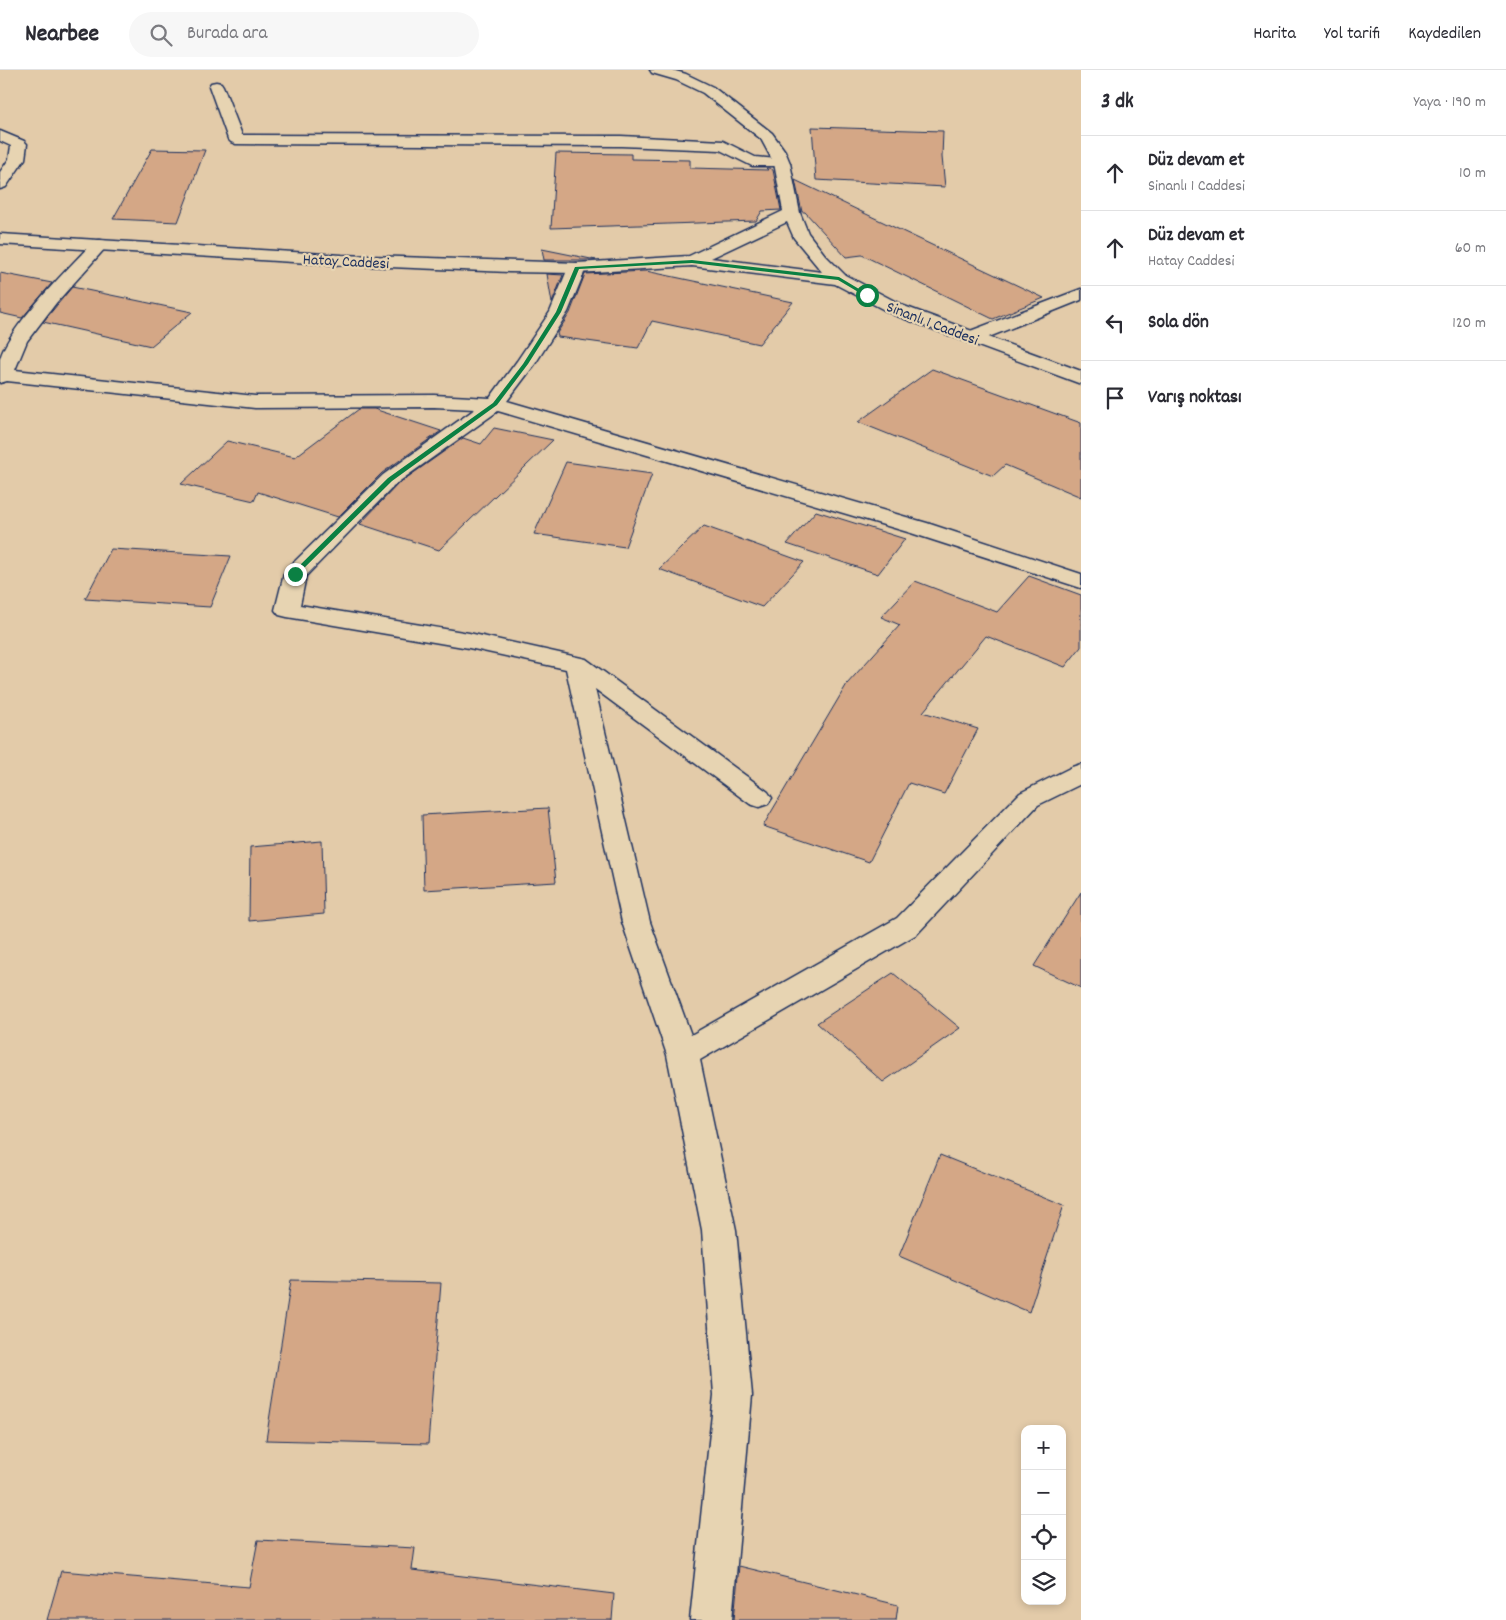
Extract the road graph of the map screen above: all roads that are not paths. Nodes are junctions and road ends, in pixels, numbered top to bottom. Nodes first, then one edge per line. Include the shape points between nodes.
1 (657, 70) edge
2 (216, 86) dead end
3 (0, 136) edge
4 (782, 163) junction
5 (0, 184) edge
6 (792, 214) junction
7 (0, 239) edge
8 (100, 245) junction
9 (692, 261) junction
10 (577, 268) junction
11 (839, 279) junction
12 (1081, 294) edge
13 (972, 337) junction
14 (1, 376) edge
15 (1081, 378) edge
16 (495, 404) junction
17 (1081, 581) edge
18 (577, 664) junction
19 (1081, 773) edge
20 (759, 798) dead end
21 (683, 1055) junction
22 (711, 1620) edge

1 - 4 street, Sinanlı 1 Caddesi via 694,83 731,106 767,136
2 - 4 street via 236,139 621,140 723,146 752,161
3 - 5 street via 19,144 16,159
4 - 6 street, Sinanlı 1 Caddesi
6 - 9 street, Hatay Caddesi
6 - 11 street, Sinanlı 1 Caddesi via 800,234
7 - 8 street, Hatay Caddesi
8 - 10 street, Hatay Caddesi via 342,260
8 - 14 street via 50,299 18,340
9 - 10 street, Hatay Caddesi
9 - 11 street, Hatay Caddesi
10 - 16 street via 558,312
11 - 13 street, Sinanlı 1 Caddesi via 898,310
12 - 13 street
13 - 15 street, Sinanlı 1 Caddesi
14 - 16 street via 255,402
16 - 17 street via 920,528
16 - 18 street via 390,480 295,574 287,610 469,641
18 - 20 street
18 - 21 street via 636,922
19 - 21 street via 1029,799 907,926
21 - 22 street via 719,1230 733,1395

